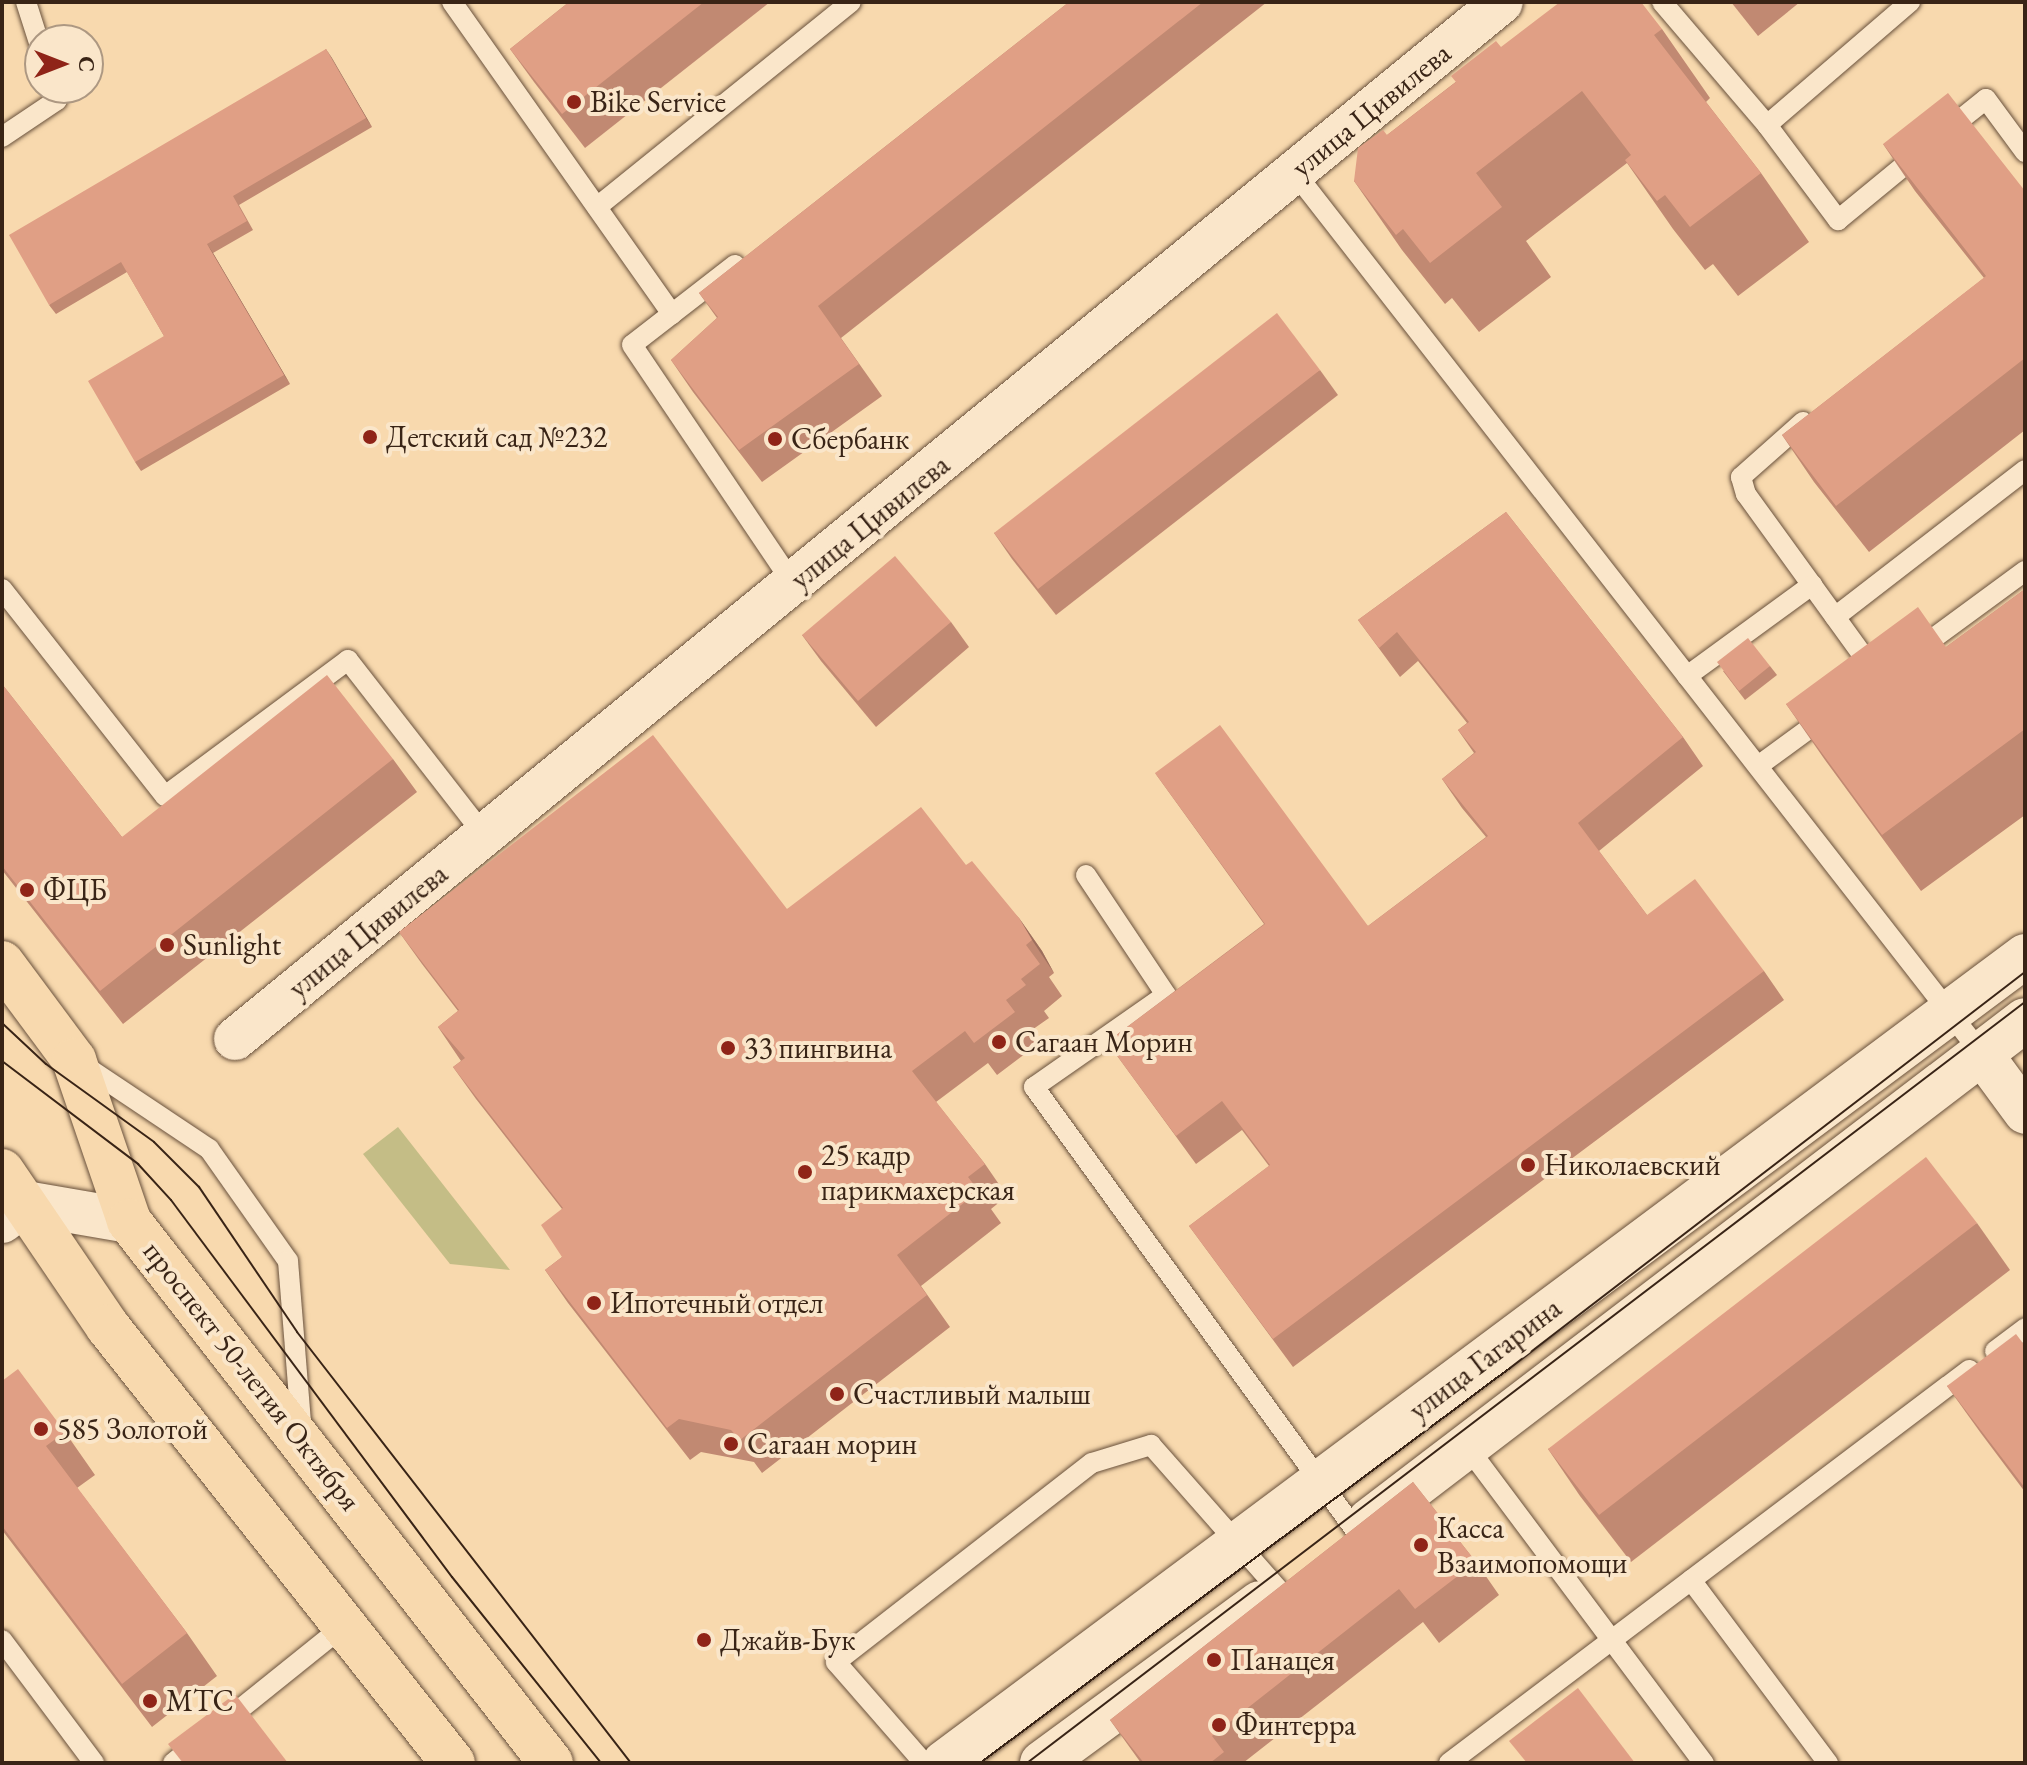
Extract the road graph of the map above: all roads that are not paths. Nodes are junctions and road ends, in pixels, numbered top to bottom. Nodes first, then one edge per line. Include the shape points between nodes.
1 (26, 2) edge
2 (452, 2) edge
3 (851, 2) edge
4 (1502, 2) edge
5 (1662, 2) edge
6 (1910, 2) edge
7 (33, 24) edge
8 (51, 104) edge
9 (1767, 125) junction
10 (2, 137) edge
11 (2025, 152) edge
12 (1295, 173) junction
13 (597, 207) junction
14 (758, 247) edge
15 (672, 314) junction
16 (1821, 407) edge
17 (2025, 470) edge
18 (2025, 571) edge
19 (794, 585) junction
20 (1812, 585) junction
21 (2, 589) edge
22 (1835, 617) junction
23 (1687, 676) junction
24 (1843, 704) edge
25 (1758, 766) junction
26 (485, 836) junction
27 (1086, 875) dead end
28 (2025, 956) edge
29 (2, 963) edge
30 (1947, 1010) junction
31 (2025, 1020) edge
32 (235, 1039) dead end
33 (1981, 1053) junction
34 (74, 1060) junction
35 (2025, 1113) edge
36 (10, 1198) edge
37 (129, 1221) junction
38 (2025, 1328) edge
39 (302, 1438) junction
40 (1465, 1444) junction
41 (1319, 1487) junction
42 (1240, 1544) junction
43 (1317, 1560) junction
44 (1691, 1580) junction
45 (346, 1624) junction
46 (2, 1640) edge
47 (1612, 1640) junction
48 (94, 1763) edge
49 (173, 1763) edge
50 (453, 1763) edge
51 (551, 1763) edge
52 (924, 1763) edge
53 (944, 1763) edge
54 (1043, 1763) edge
55 (1449, 1763) edge
56 (1704, 1763) edge
57 (1828, 1763) edge

1 - 7 lane
2 - 13 lane
3 - 13 lane
4 - 12 street, улица Цивилева
5 - 9 lane
6 - 9 lane
8 - 10 lane
9 - 11 lane via 1838,220 1986,99
12 - 19 street, улица Цивилева
12 - 23 lane
13 - 15 lane
14 - 15 lane
15 - 19 lane via 632,345
16 - 20 lane via 1741,477 1746,494
17 - 22 lane
18 - 22 lane via 1885,674
19 - 26 street, улица Цивилева
20 - 22 lane
20 - 23 lane
21 - 26 lane via 165,796 348,660
23 - 25 lane
24 - 25 lane
25 - 30 lane
26 - 32 street, улица Цивилева
27 - 41 lane via 1166,995 1034,1087
28 - 30 street, улица Гагарина
29 - 34 main road, проспект 50-летия Октября
30 - 33 lane
30 - 41 street, улица Гагарина
31 - 33 street, улица Гагарина
33 - 35 street
33 - 40 street, улица Гагарина
34 - 37 main road, проспект 50-летия Октября
34 - 39 lane via 209,1149 288,1261
36 - 37 street
36 - 45 main road
37 - 39 main road, проспект 50-летия Октября
38 - 44 lane
39 - 51 main road, проспект 50-летия Октября
40 - 43 street, улица Гагарина
40 - 47 lane
41 - 42 street, улица Гагарина
41 - 43 lane
42 - 43 lane
42 - 52 lane via 1151,1445 1092,1463 836,1662
42 - 53 street, улица Гагарина
43 - 54 street, улица Гагарина
44 - 47 lane
44 - 57 lane
45 - 49 lane
45 - 50 main road
46 - 48 lane
47 - 55 lane
47 - 56 lane

